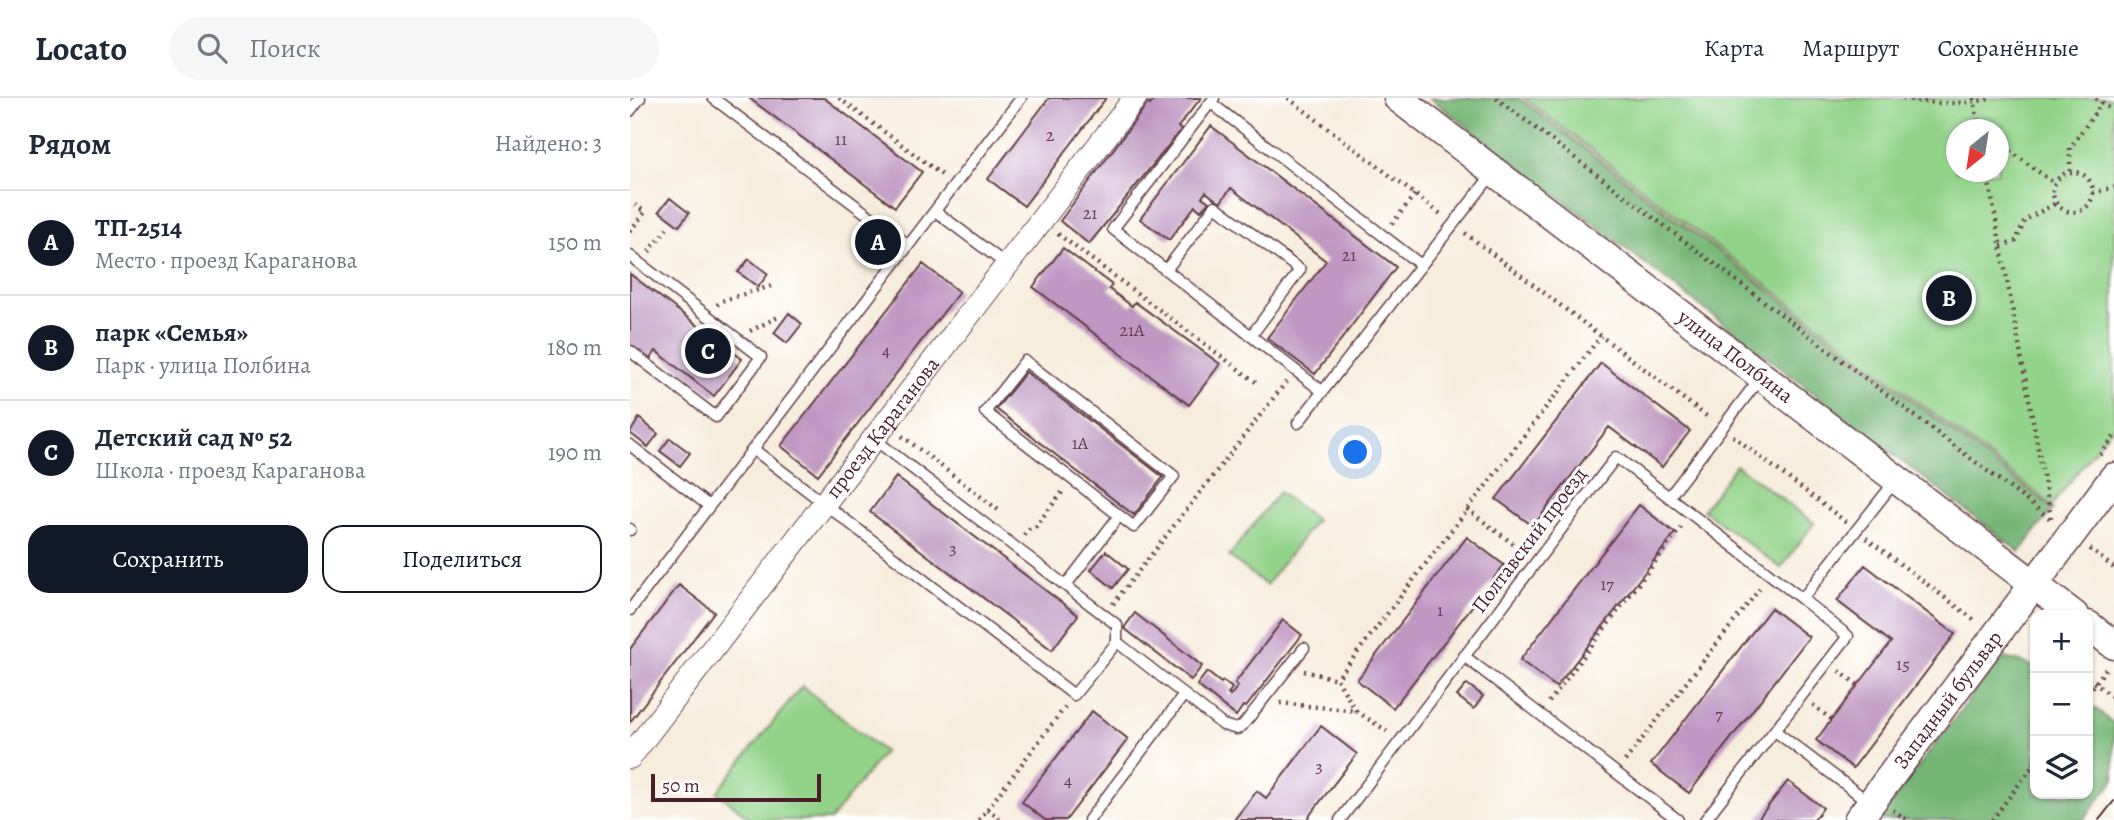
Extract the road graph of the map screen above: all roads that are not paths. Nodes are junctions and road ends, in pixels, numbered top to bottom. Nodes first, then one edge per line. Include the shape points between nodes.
1 (640, 98) edge
2 (713, 98) edge
3 (1021, 98) edge
4 (1135, 98) edge
5 (1398, 98) edge
6 (1212, 101) edge
7 (630, 111) edge
8 (1494, 172) junction
9 (935, 211) junction
10 (908, 245) junction
11 (630, 257) edge
12 (1007, 265) junction
13 (1421, 265) junction
14 (1166, 270) junction
15 (1251, 336) junction
16 (632, 356) edge
17 (1761, 377) junction
18 (1322, 391) junction
19 (1298, 423) dead end
20 (880, 431) junction
21 (630, 445) edge
22 (752, 449) junction
23 (2114, 477) edge
24 (1896, 480) junction
25 (1669, 497) junction
26 (824, 503) junction
27 (709, 506) junction
28 (1119, 516) junction
29 (2033, 584) junction
30 (1066, 585) junction
31 (1802, 599) junction
32 (630, 610) edge
33 (2067, 610) edge
34 (2093, 629) edge
35 (1116, 642) junction
36 (2114, 645) edge
37 (1304, 648) dead end
38 (1464, 656) junction
39 (1184, 695) junction
40 (1774, 731) junction
41 (630, 757) edge
42 (1864, 812) edge
43 (1089, 820) edge
44 (1340, 820) edge
45 (1678, 820) edge
46 (1706, 820) edge

1 - 7 lane
2 - 10 lane
3 - 9 lane
4 - 12 street, проезд Караганова
5 - 8 street, улица Полбина
6 - 13 lane
6 - 14 lane via 1113,229
8 - 13 lane
8 - 17 street, улица Полбина
9 - 10 lane
9 - 12 lane
10 - 22 lane
11 - 16 lane via 761,357 716,417
12 - 20 street, проезд Караганова
13 - 18 lane
14 - 15 lane
14 - 15 lane via 1215,206 1300,270
15 - 18 lane
17 - 24 street, улица Полбина
17 - 25 lane
18 - 19 lane
20 - 26 street, проезд Караганова
20 - 30 lane via 1014,547
21 - 27 lane
22 - 26 lane
22 - 27 lane
23 - 29 street, Западный бульвар via 2061,527
24 - 29 street, улица Полбина
24 - 31 lane
25 - 31 lane
25 - 38 lane, Полтавский проезд via 1616,457
26 - 35 lane via 1074,695
26 - 41 street, проезд Караганова
27 - 32 lane
28 - 28 lane via 985,412 1025,361 1174,476 1134,527
28 - 30 lane
29 - 33 street, улица Полбина
29 - 42 street, Западный бульвар
30 - 35 lane via 1117,625
31 - 40 lane via 1848,636
34 - 36 street
35 - 39 lane
37 - 39 lane via 1237,729 1223,725
38 - 44 lane, Полтавский проезд
38 - 45 lane
39 - 43 lane
40 - 42 lane
40 - 46 lane

